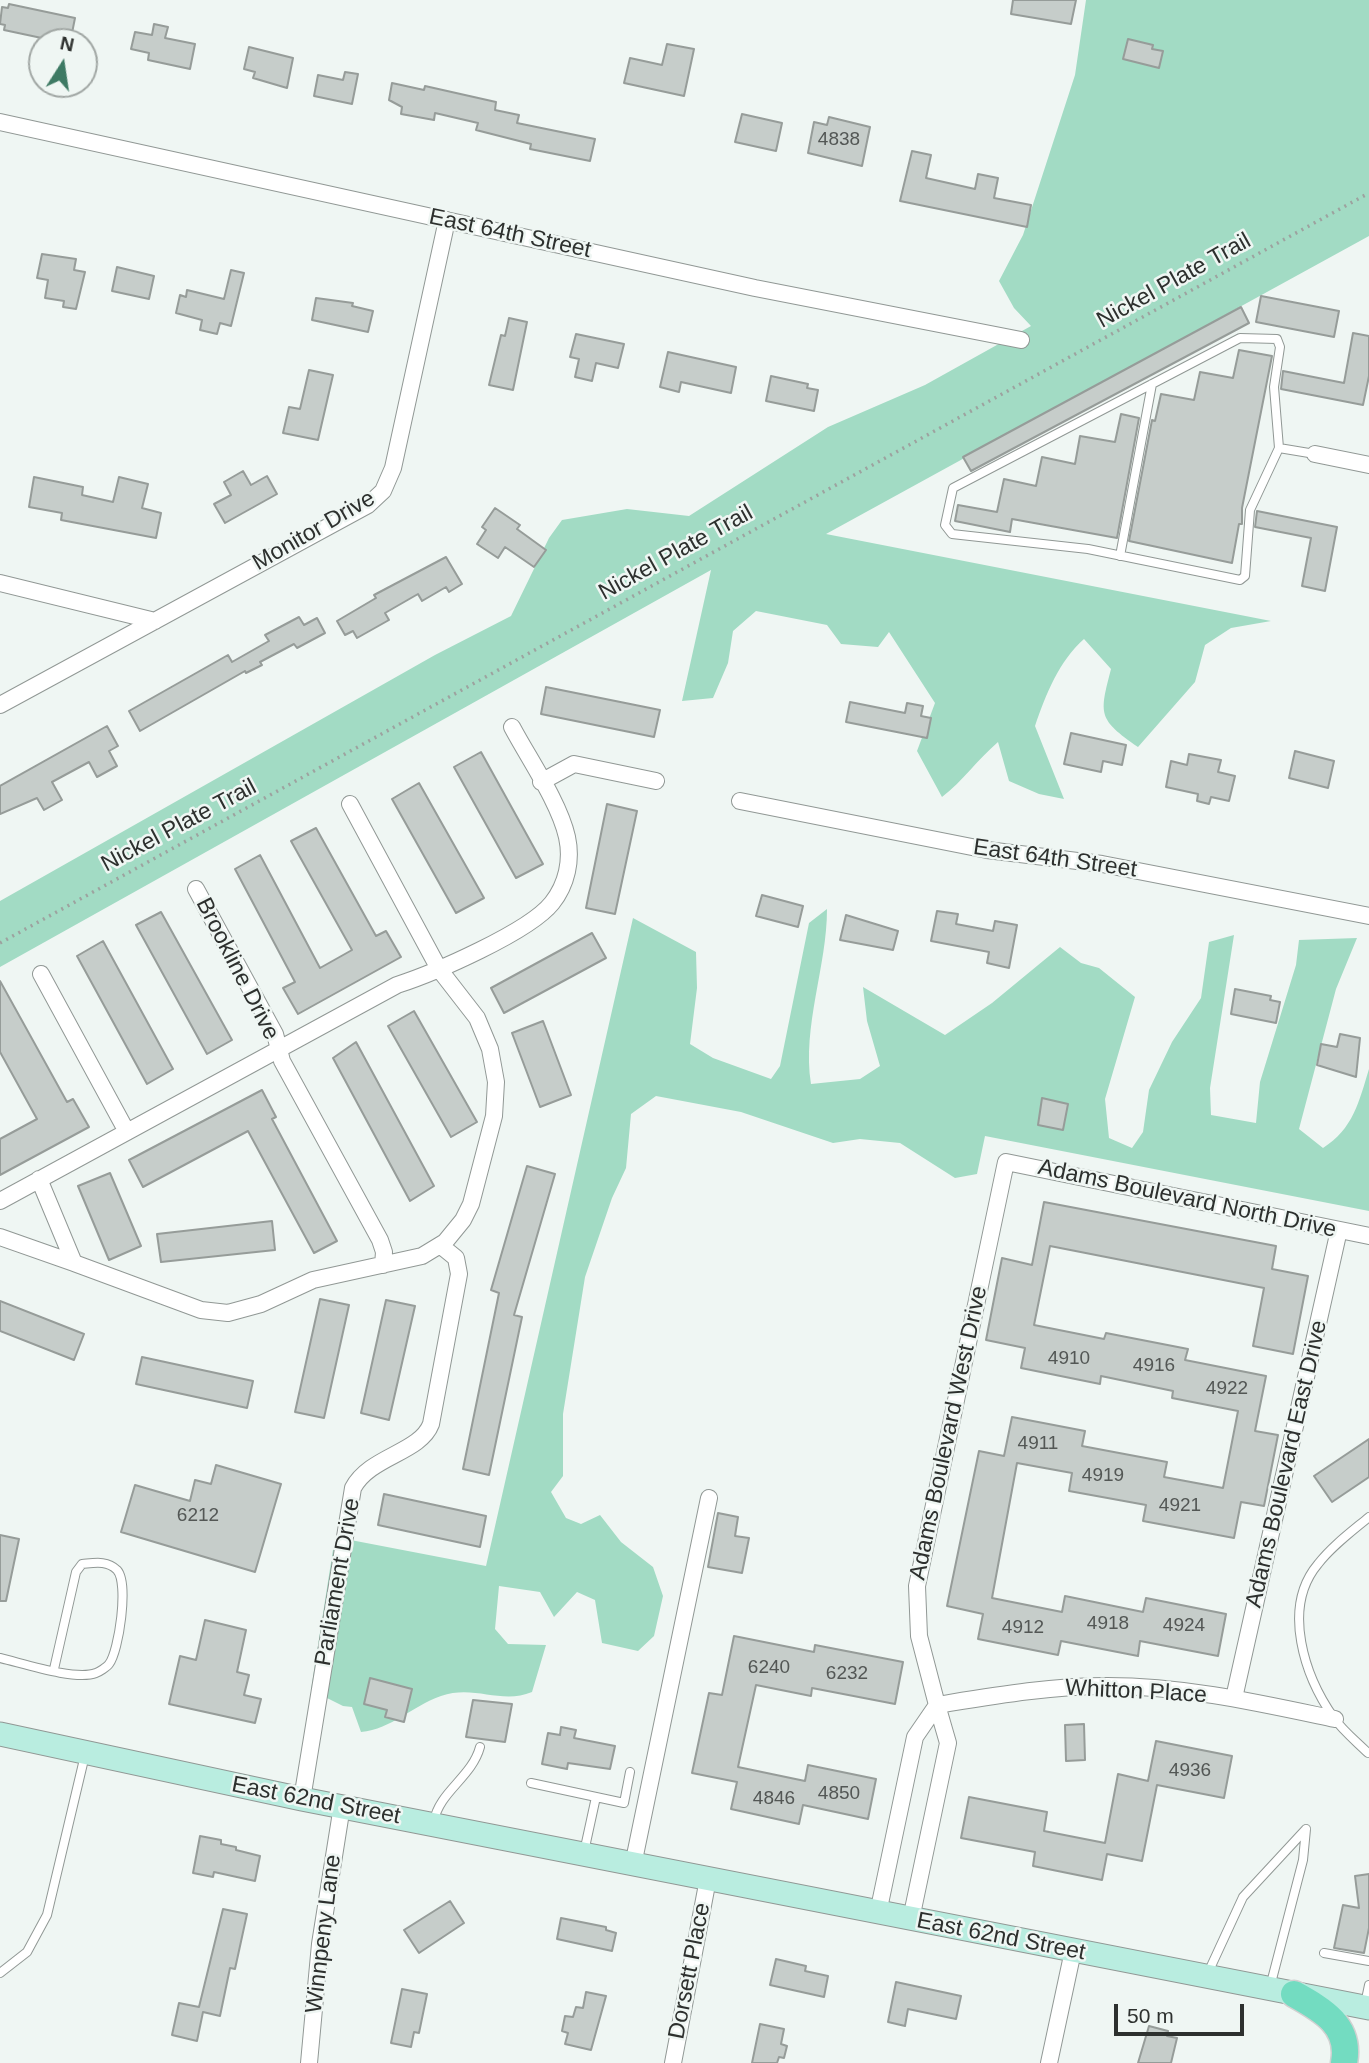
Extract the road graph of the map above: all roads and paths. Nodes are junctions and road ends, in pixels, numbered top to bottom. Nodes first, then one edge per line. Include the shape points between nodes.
1 (0, 122) edge
2 (1369, 193) edge
3 (447, 220) junction
4 (1021, 341) dead end
5 (1152, 384) junction
6 (1279, 448) junction
7 (1315, 454) joint
8 (1369, 465) edge
9 (1120, 556) junction
10 (0, 583) edge
11 (155, 621) junction
12 (0, 705) edge
13 (512, 727) dead end
14 (541, 782) junction
15 (656, 782) dead end
16 (740, 801) dead end
17 (350, 804) dead end
18 (196, 888) dead end
19 (1369, 916) edge
20 (0, 943) edge
21 (439, 969) junction
22 (41, 974) dead end
23 (279, 1049) junction
24 (127, 1132) junction
25 (1006, 1161) joint
26 (39, 1179) junction
27 (0, 1200) edge
28 (1339, 1230) junction
29 (1369, 1236) edge
30 (0, 1237) edge
31 (440, 1245) junction
32 (74, 1264) junction
33 (383, 1265) junction
34 (709, 1498) dead end
35 (1369, 1517) edge
36 (0, 1658) edge
37 (54, 1670) junction
38 (1234, 1698) junction
39 (937, 1705) junction
40 (1335, 1719) junction
41 (0, 1734) edge
42 (480, 1747) dead end
43 (86, 1752) junction
44 (1368, 1753) edge
45 (630, 1772) dead end
46 (530, 1783) dead end
47 (596, 1797) junction
48 (302, 1799) junction
49 (342, 1806) junction
50 (433, 1824) junction
51 (583, 1855) junction
52 (633, 1865) junction
53 (708, 1879) junction
54 (878, 1913) junction
55 (911, 1919) junction
56 (1073, 1951) junction
57 (1324, 1953) dead end
58 (1369, 1961) edge
59 (0, 1973) edge
60 (1206, 1978) junction
61 (1369, 1985) edge
62 (1282, 1992) junction
63 (1367, 2008) edge
64 (309, 2063) edge
65 (673, 2063) edge
66 (1049, 2063) edge
67 (1344, 2063) edge

1 - 3 street, East 64th Street
2 - 20 path, Nickel Plate Trail
3 - 4 street, East 64th Street
3 - 11 street, Monitor Drive via 393,468 383,491 368,505
5 - 6 lane via 1240,338 1277,339 1274,387
5 - 9 lane
5 - 9 lane via 953,488 944,525 952,534
6 - 7 lane
6 - 9 lane via 1250,510 1245,576 1240,580
7 - 8 street
10 - 11 street
11 - 12 street, Monitor Drive
13 - 14 street, Brookline Drive
14 - 15 street via 573,764
14 - 21 street, Brookline Drive via 568,842 568,866 561,888 535,918
16 - 19 street, East 64th Street via 987,850 1102,864
17 - 21 street
18 - 23 street, Brookline Drive
21 - 23 street, Brookline Drive via 397,985
21 - 31 street via 477,1018 490,1049 496,1082 493,1125 471,1204 457,1229
22 - 24 street
23 - 24 street, Brookline Drive
23 - 33 street via 380,1240
24 - 26 street, Brookline Drive
25 - 28 street, Adams Boulevard North Drive
25 - 39 street, Adams Boulevard West Drive via 918,1577 919,1636
26 - 27 street, Brookline Drive
26 - 32 street
28 - 29 street, Adams Boulevard North Drive
28 - 38 street, Adams Boulevard East Drive
30 - 32 street
31 - 33 street via 409,1261
31 - 48 street, Parliament Drive via 456,1258 459,1274 431,1424 422,1438 369,1468 352,1492
32 - 33 street via 201,1310 228,1313 248,1309 313,1280
34 - 52 street
35 - 40 lane via 1316,1566 1302,1596 1299,1633 1307,1665
36 - 37 lane
37 - 37 lane via 95,1674 108,1666 114,1653 123,1581 117,1570 103,1562 82,1564 76,1572
38 - 39 street, Whitton Place via 1179,1690 1085,1686
38 - 40 street, Whitton Place
39 - 54 street via 915,1737
39 - 55 street, Adams Boulevard West Drive via 948,1744
40 - 44 lane
41 - 43 street, East 62nd Street
42 - 50 lane via 472,1768 438,1808
43 - 48 street, East 62nd Street
43 - 59 lane via 47,1915 27,1952
45 - 47 lane via 624,1803
46 - 47 lane
47 - 51 lane
48 - 49 street, East 62nd Street
49 - 50 street, East 62nd Street
49 - 64 street, Winnpeny Lane via 320,1944
50 - 51 street, East 62nd Street
51 - 52 street, East 62nd Street
52 - 53 street, East 62nd Street
53 - 54 street, East 62nd Street
53 - 65 street, Dorsett Place
54 - 55 street, East 62nd Street
55 - 56 street, East 62nd Street
56 - 60 street, East 62nd Street
56 - 66 street
57 - 58 lane
60 - 62 street, East 62nd Street
60 - 62 lane via 1243,1897 1306,1829
61 - 63 lane
62 - 63 street, East 62nd Street
62 - 67 main road via 1324,2011 1337,2025 1347,2048

